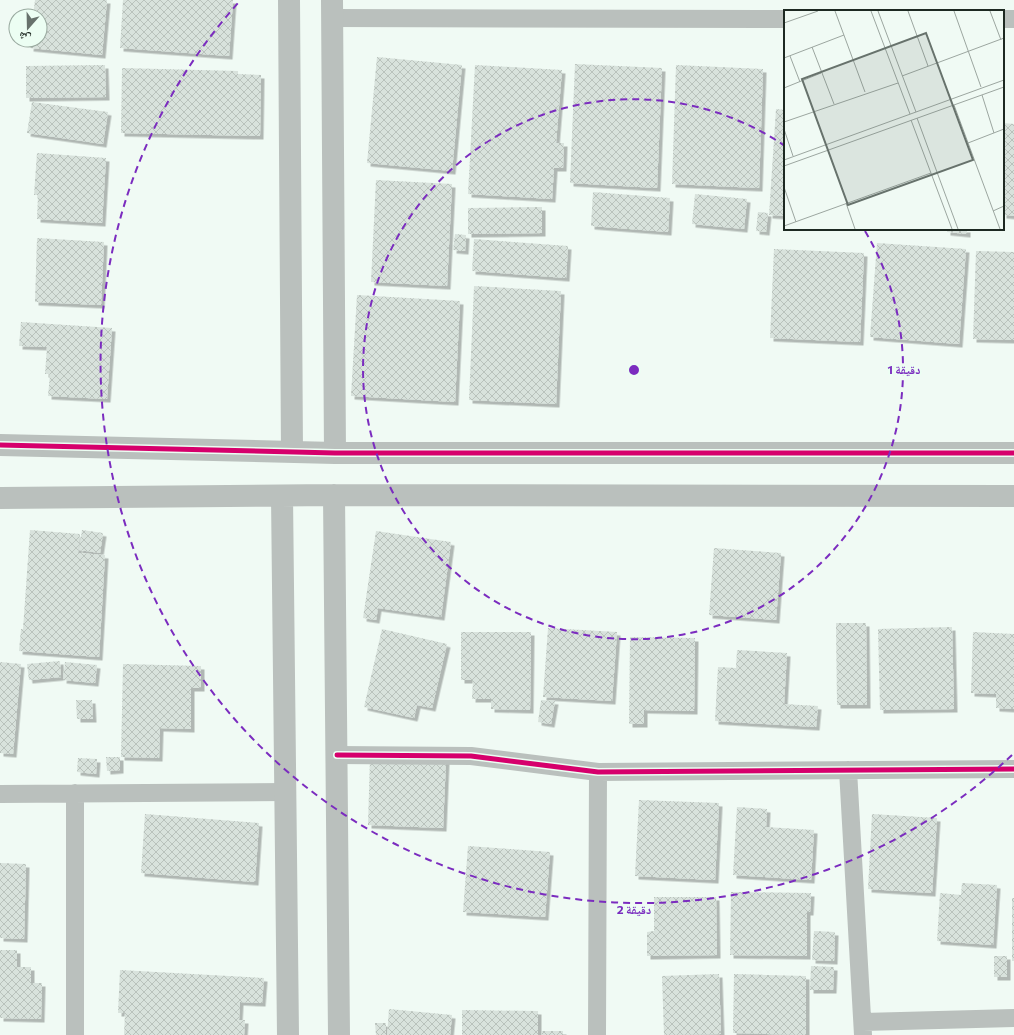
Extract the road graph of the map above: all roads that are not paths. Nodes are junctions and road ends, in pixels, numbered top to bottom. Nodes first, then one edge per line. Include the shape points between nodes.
1 (290, 0) edge
2 (332, 9) edge
3 (784, 19) edge
4 (0, 445) edge
5 (292, 452) junction
6 (335, 453) junction
7 (1014, 453) edge
8 (282, 496) junction
9 (334, 496) junction
10 (1014, 496) edge
11 (0, 498) edge
12 (337, 755) junction
13 (1014, 769) edge
14 (848, 770) junction
15 (598, 772) junction
16 (286, 792) junction
17 (75, 793) junction
18 (0, 794) edge
19 (1014, 1018) edge
20 (863, 1029) edge
21 (75, 1035) edge
22 (288, 1035) edge
23 (339, 1035) edge
24 (597, 1035) edge

1 - 5 street
2 - 3 street
2 - 6 street
4 - 5 street
5 - 6 street
6 - 7 street
8 - 9 street
8 - 11 street
8 - 16 street
9 - 10 street
9 - 12 street
12 - 15 street via 471,756
12 - 23 street
13 - 14 street
14 - 15 street
14 - 20 street
15 - 24 street
16 - 17 street
16 - 22 street
17 - 18 street
17 - 21 street
19 - 20 street

